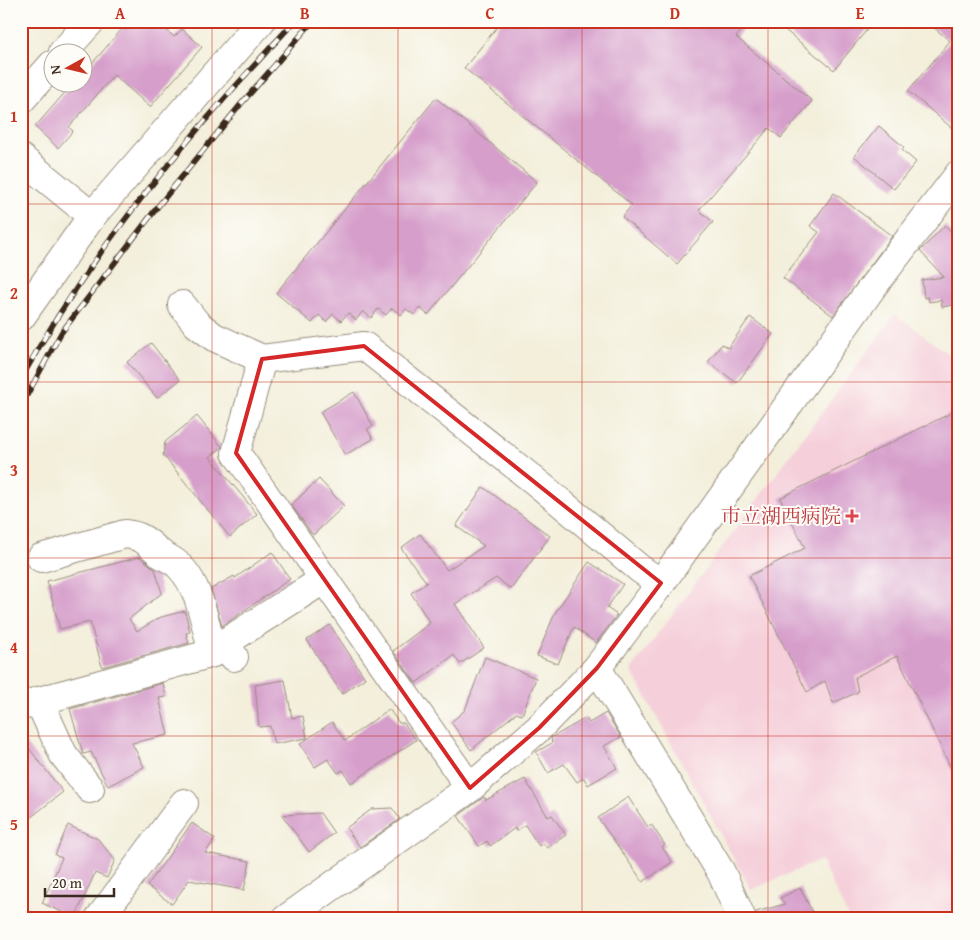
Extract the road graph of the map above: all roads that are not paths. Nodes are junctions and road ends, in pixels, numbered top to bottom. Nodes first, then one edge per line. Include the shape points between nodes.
1 (91, 21) edge
2 (261, 21) edge
3 (72, 42) edge
4 (42, 76) edge
5 (21, 100) edge
6 (21, 158) edge
7 (959, 174) edge
8 (92, 216) junction
9 (182, 305) dead end
10 (21, 316) edge
11 (262, 359) junction
12 (41, 558) dead end
13 (323, 580) junction
14 (661, 583) junction
15 (234, 657) dead end
16 (597, 668) junction
17 (30, 703) edge
18 (470, 788) junction
19 (90, 789) dead end
20 (184, 803) dead end
21 (99, 919) edge
22 (286, 919) edge
23 (742, 919) edge

1 - 3 street
2 - 8 street
4 - 5 street
6 - 8 street
7 - 14 street via 871,289
8 - 10 street
9 - 11 street via 214,338
11 - 13 street via 236,452
11 - 14 street via 364,346
12 - 17 street via 126,534 138,535 149,541 187,575 200,606 213,653
13 - 15 street via 226,642
13 - 18 street
14 - 16 street
16 - 18 street via 539,728
16 - 23 street via 721,872
17 - 19 street
18 - 22 street
20 - 21 street

